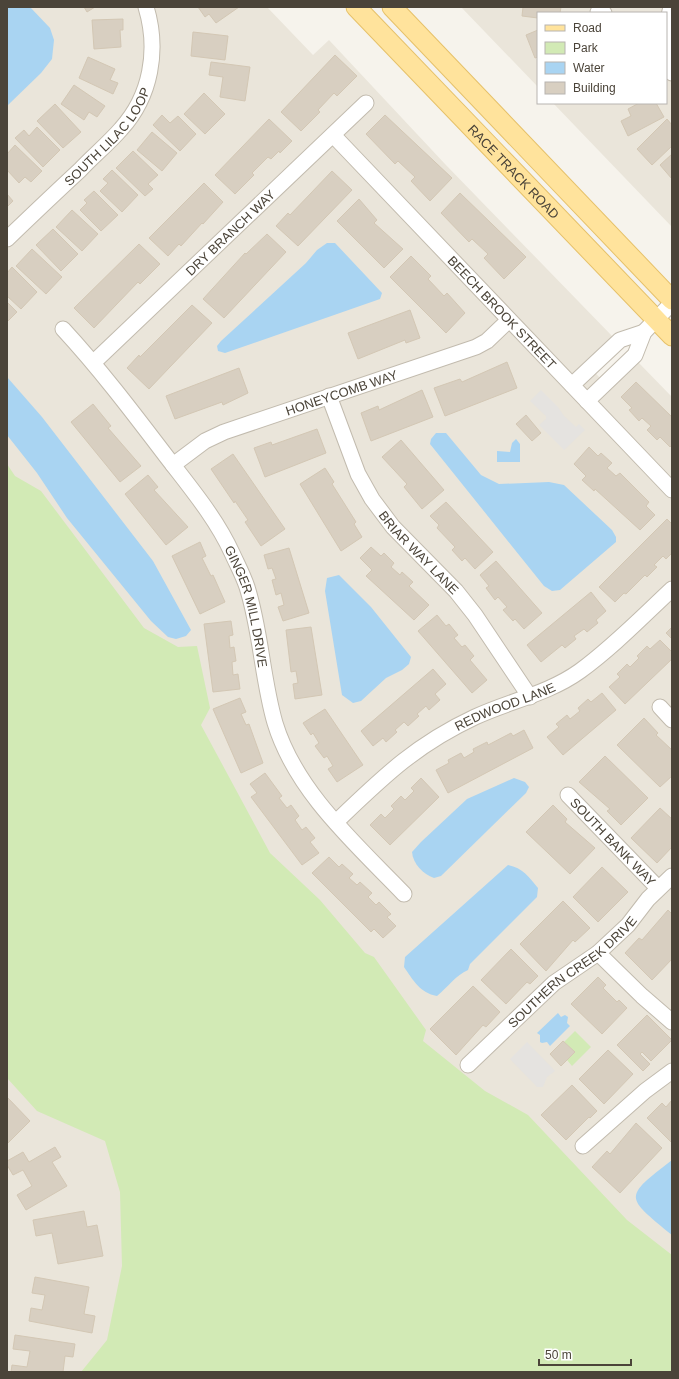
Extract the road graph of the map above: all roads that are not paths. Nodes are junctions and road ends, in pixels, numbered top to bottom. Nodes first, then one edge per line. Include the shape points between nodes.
1 (146, 7) edge
2 (356, 7) edge
3 (392, 7) edge
4 (671, 7) edge
5 (667, 22) edge
6 (667, 46) edge
7 (672, 73) edge
8 (366, 103) dead end
9 (333, 135) junction
10 (7, 239) edge
11 (672, 302) edge
12 (510, 320) junction
13 (650, 325) junction
14 (63, 329) dead end
15 (672, 336) edge
16 (94, 362) junction
17 (572, 385) junction
18 (329, 396) junction
19 (587, 401) junction
20 (173, 465) junction
21 (672, 490) edge
22 (672, 589) edge
23 (530, 697) junction
24 (660, 707) dead end
25 (672, 720) edge
26 (568, 795) dead end
27 (336, 822) junction
28 (672, 876) edge
29 (658, 888) junction
30 (404, 894) dead end
31 (598, 953) junction
32 (672, 1022) edge
33 (468, 1065) dead end
34 (672, 1071) edge
35 (583, 1146) dead end

1 - 10 street, SOUTH LILAC LOOP via 152,39 152,57 149,78 132,114 114,137
2 - 13 main road, RACE TRACK ROAD
3 - 11 main road, RACE TRACK ROAD
4 - 5 street
6 - 7 street
8 - 9 street, DRY BRANCH WAY
9 - 12 street, BEECH BROOK STREET
9 - 16 street, DRY BRANCH WAY
11 - 13 street
12 - 17 street, BEECH BROOK STREET
12 - 18 street, HONEYCOMB WAY via 487,341 476,347
13 - 15 main road, RACE TRACK ROAD
13 - 17 street via 620,340
13 - 19 street via 635,355
14 - 16 street, GINGER MILL DRIVE
16 - 20 street, GINGER MILL DRIVE
17 - 19 street, BEECH BROOK STREET
18 - 20 street, HONEYCOMB WAY via 224,432 205,441
18 - 23 street, BRIAR WAY LANE via 358,474 372,499 393,527 461,597
19 - 21 street, BEECH BROOK STREET
20 - 27 street, GINGER MILL DRIVE via 213,518 232,552 247,586 256,625 264,682 276,725 292,761 312,793
22 - 23 street, REDWOOD LANE via 623,636 579,672
23 - 27 street, REDWOOD LANE via 476,716 439,735 387,773
24 - 25 street
26 - 29 street, SOUTH BANK WAY
27 - 30 street, GINGER MILL DRIVE
28 - 29 street, SOUTHERN CREEK DRIVE
29 - 31 street, SOUTHERN CREEK DRIVE via 628,925
31 - 32 street
31 - 33 street, SOUTHERN CREEK DRIVE via 554,983
34 - 35 street via 645,1091

